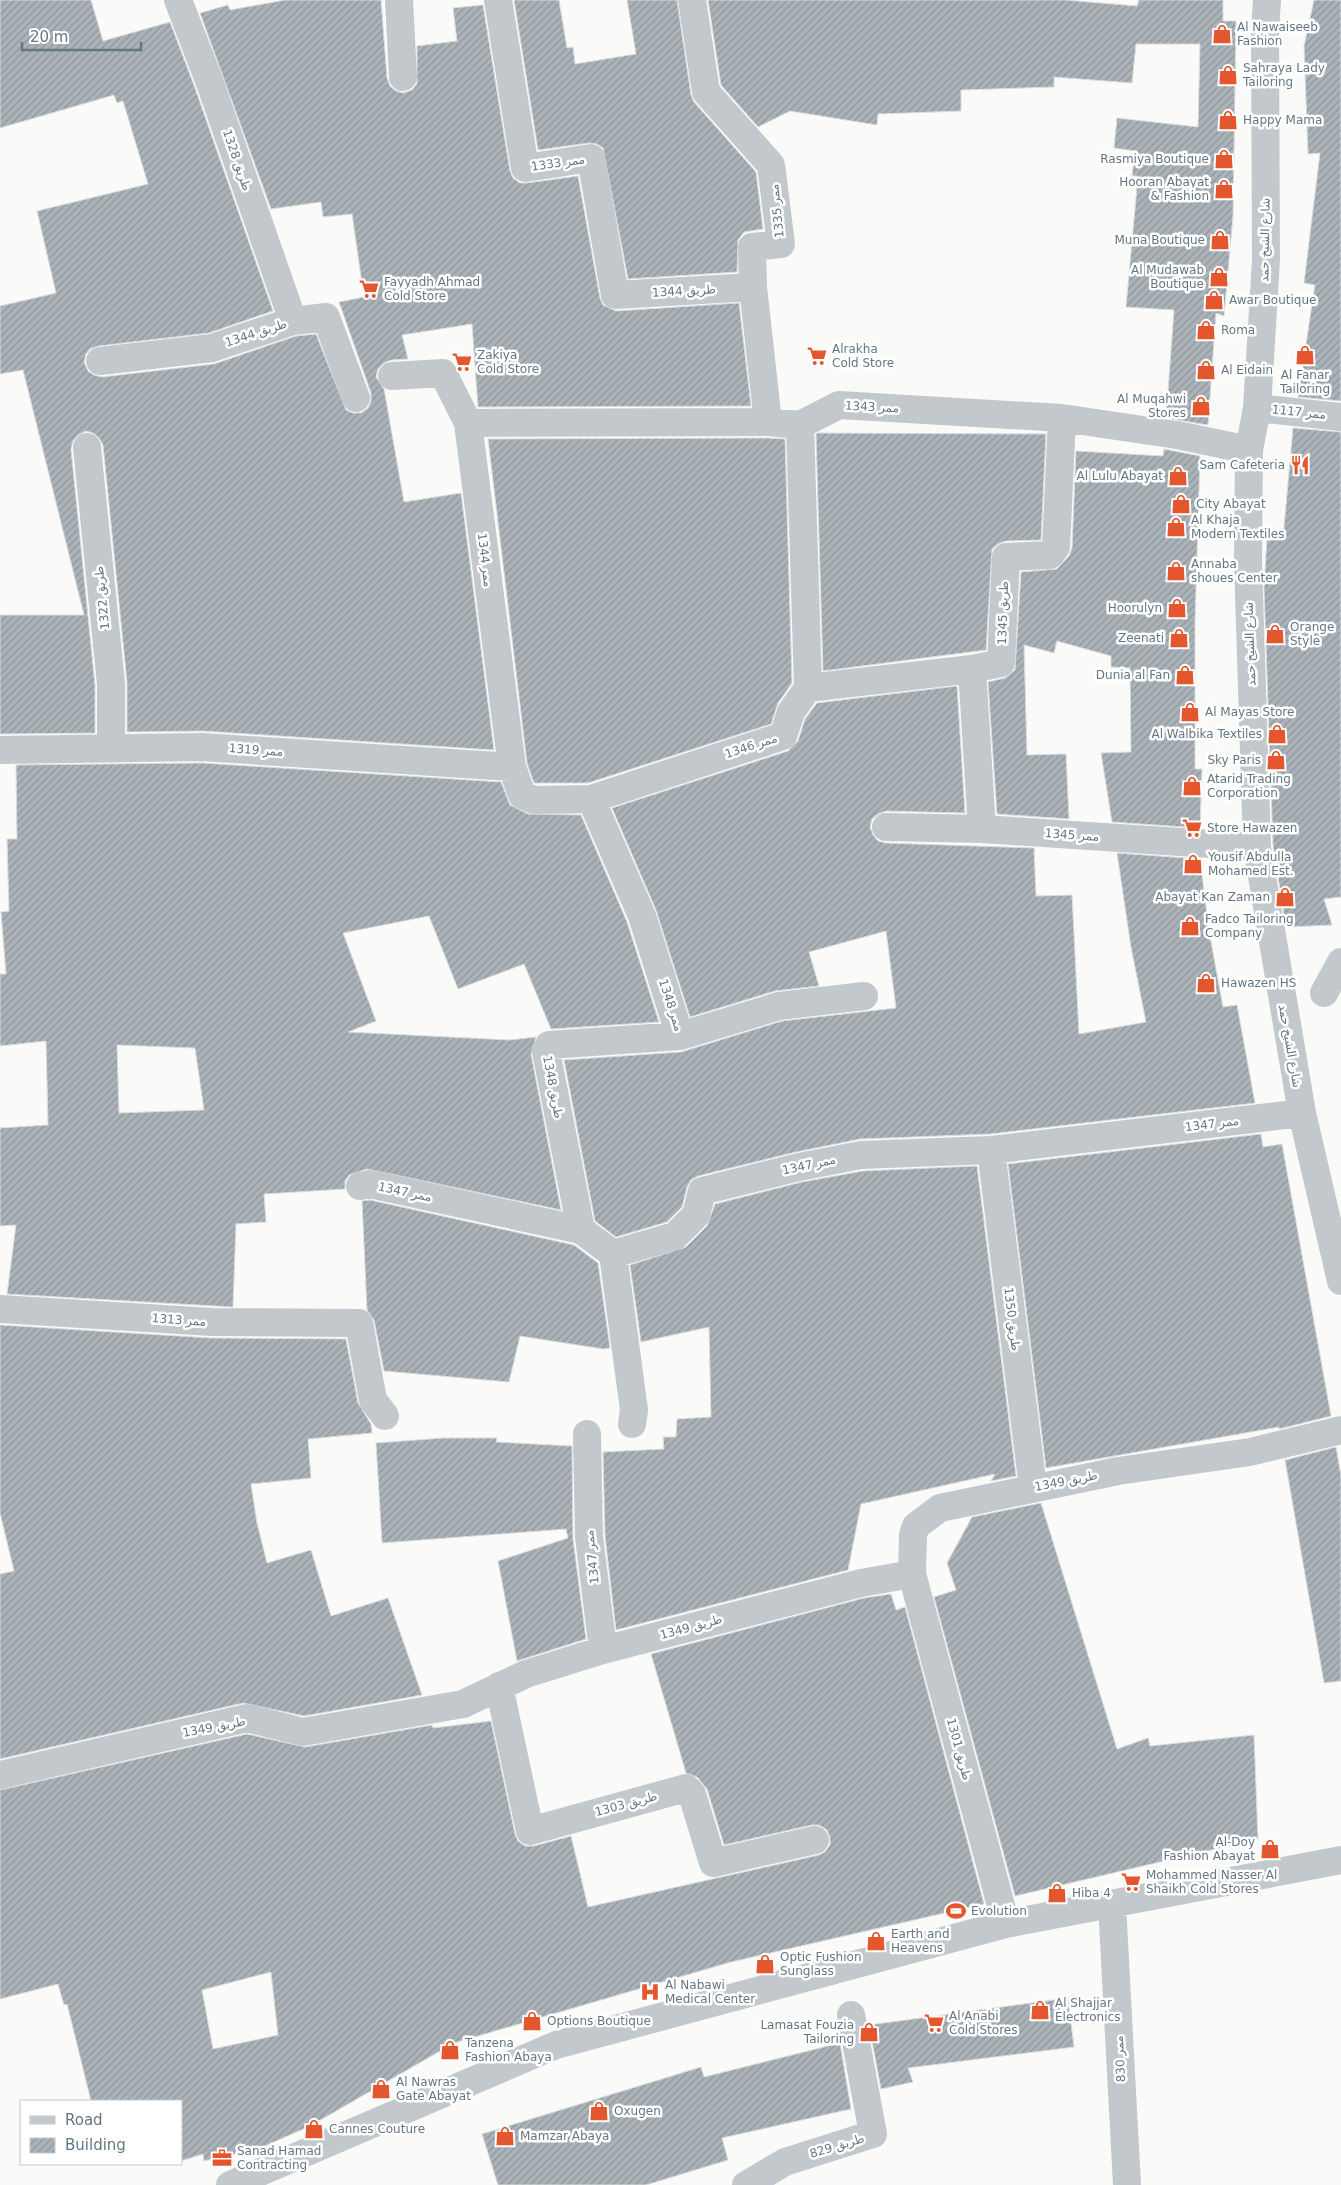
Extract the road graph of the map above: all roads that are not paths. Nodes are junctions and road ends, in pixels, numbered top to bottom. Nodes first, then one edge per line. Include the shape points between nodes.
1 (178, 0) edge
2 (399, 0) edge
3 (498, 0) edge
4 (692, 0) edge
5 (1267, 0) edge
6 (402, 77) dead end
7 (753, 287) junction
8 (615, 296) joint
9 (293, 321) junction
10 (100, 361) dead end
11 (392, 376) dead end
12 (356, 398) dead end
13 (1257, 408) junction
14 (1341, 417) edge
15 (1062, 418) junction
16 (768, 422) junction
17 (468, 423) junction
18 (800, 425) junction
19 (87, 447) dead end
20 (1249, 450) junction
21 (972, 669) junction
22 (808, 688) junction
23 (111, 748) junction
24 (0, 750) edge
25 (512, 767) junction
26 (528, 798) joint
27 (591, 799) junction
28 (886, 827) dead end
29 (982, 830) junction
30 (1257, 847) junction
31 (1341, 962) edge
32 (1324, 993) dead end
33 (864, 996) dead end
34 (680, 1036) junction
35 (1302, 1113) junction
36 (992, 1150) junction
37 (360, 1186) dead end
38 (581, 1230) junction
39 (614, 1254) junction
40 (1341, 1281) edge
41 (0, 1309) edge
42 (385, 1416) dead end
43 (632, 1424) dead end
44 (1341, 1430) edge
45 (587, 1434) dead end
46 (1033, 1488) junction
47 (912, 1574) junction
48 (603, 1650) junction
49 (498, 1686) junction
50 (0, 1775) edge
51 (815, 1840) dead end
52 (1341, 1860) edge
53 (1112, 1904) junction
54 (1006, 1924) junction
55 (851, 2015) dead end
56 (230, 2185) edge
57 (746, 2185) edge
58 (1127, 2185) edge

1 - 9 street, طريق 1328
2 - 6 street
3 - 8 street, ممر 1333 via 525,168 591,158
4 - 7 street, ممر 1335 via 706,92 772,165 781,244 752,247
5 - 13 street, شارع الشيخ حمد via 1266,260
7 - 8 street, طريق 1344
7 - 16 street, ممر 1335
9 - 10 street, طريق 1344 via 212,348
9 - 12 street, طريق 1344 via 326,317
11 - 17 street, ممر 1344 via 443,373
13 - 14 street, ممر 1117
13 - 20 street, شارع الشيخ حمد
15 - 18 street, ممر 1343 via 839,405
15 - 20 street, ممر 1343 via 1177,435
15 - 21 street, طريق 1345 via 1056,547 1050,555 1006,557 1001,663
16 - 17 street
16 - 18 street
17 - 25 street, ممر 1344
18 - 22 street
19 - 23 street, طريق 1322 via 111,684
20 - 30 street, شارع الشيخ حمد via 1248,562
21 - 22 street
21 - 29 street
22 - 27 street, ممر 1346 via 791,712 783,736
23 - 24 street, ممر 1319
23 - 25 street, ممر 1319 via 202,747
25 - 26 street, ممر 1344 via 522,795
26 - 27 street, ممر 1346
27 - 34 street, ممر 1348 via 642,916
28 - 29 street, ممر 1345
29 - 30 street, ممر 1345
30 - 35 street, شارع الشيخ حمد
31 - 32 street
33 - 34 street, ممر 1348 via 779,1006
34 - 38 street, طريق 1348 via 547,1047
35 - 36 street, ممر 1347
35 - 40 street, شارع الشيخ حمد
36 - 39 street, ممر 1347 via 861,1155 799,1166 702,1190 696,1215 675,1236
36 - 46 street, طريق 1350
37 - 38 street, ممر 1347 via 370,1184
38 - 39 street, ممر 1347
39 - 43 street via 634,1410
41 - 42 street, ممر 1313 via 212,1322 359,1323 373,1400
44 - 46 street, طريق 1349 via 1250,1452 1118,1471
45 - 48 street, ممر 1347 via 589,1538
46 - 47 street, طريق 1349 via 940,1508 916,1526
47 - 48 street, طريق 1349 via 861,1583
47 - 54 street, طريق 1301
48 - 49 street, طريق 1349
49 - 50 street, طريق 1349 via 463,1704 303,1732 247,1718
49 - 51 street, طريق 1303 via 530,1831 686,1788 692,1794 713,1863
52 - 53 street
53 - 54 street
53 - 58 street, ممر 830
54 - 56 street via 556,2044
55 - 57 street, طريق 829 via 874,2134 785,2162

